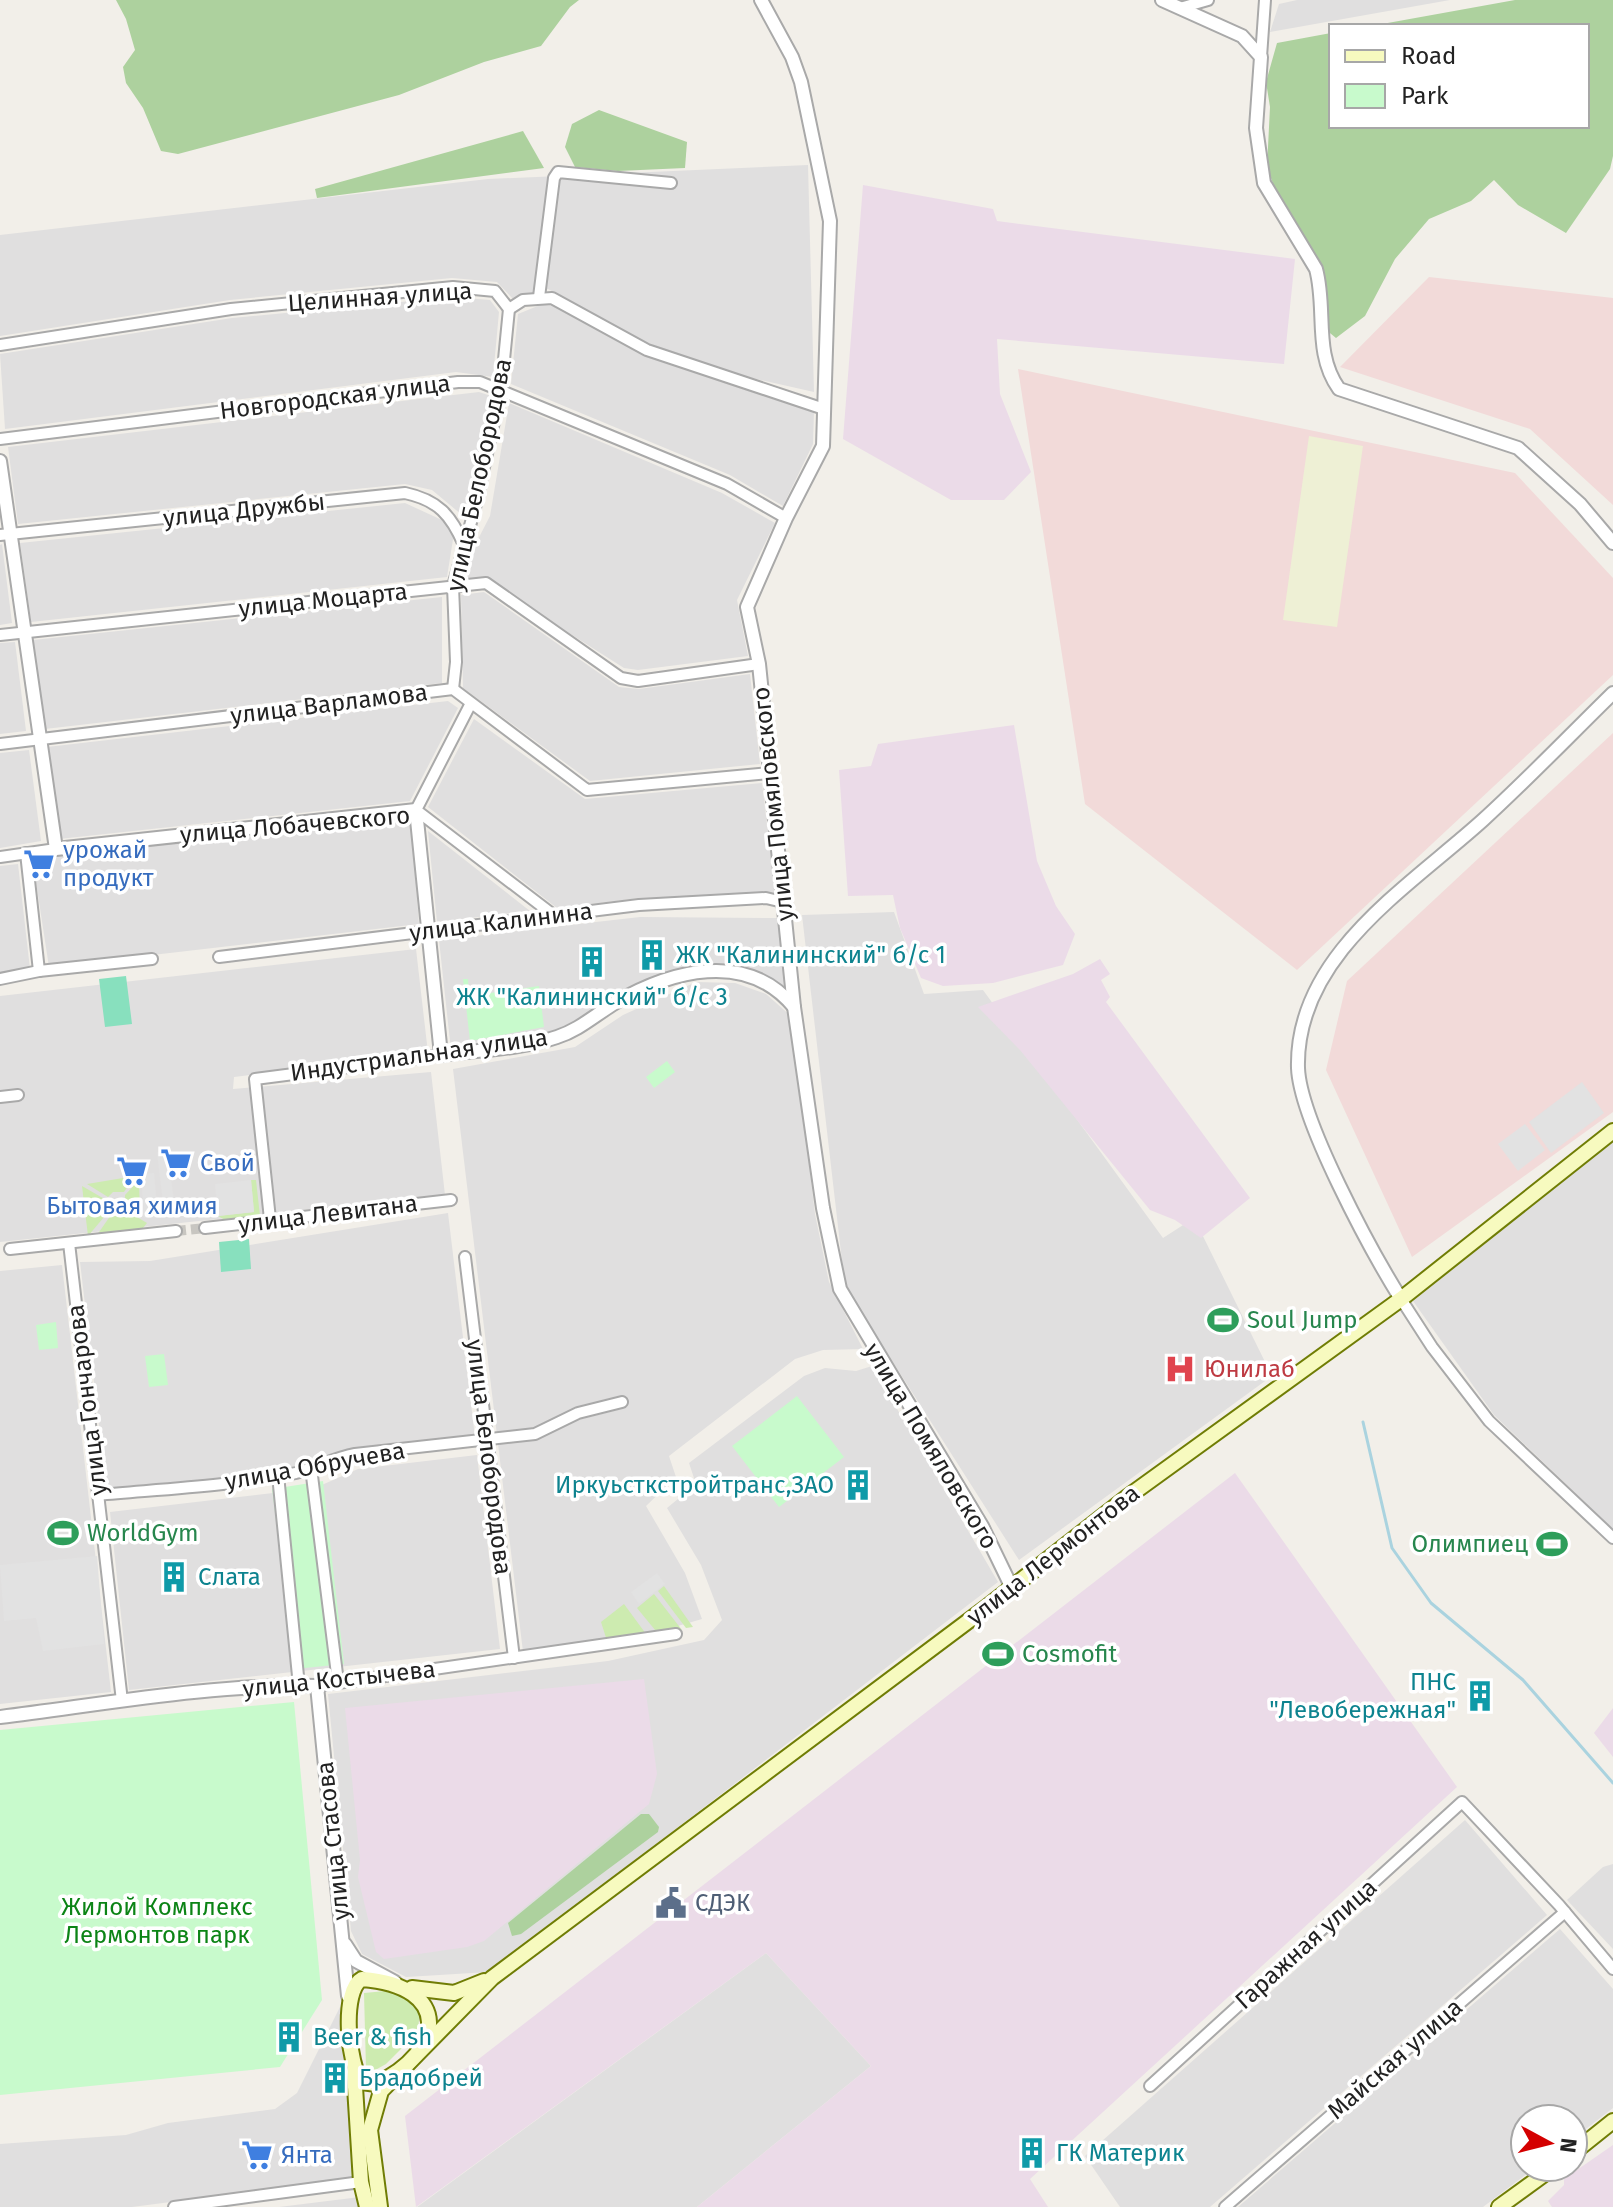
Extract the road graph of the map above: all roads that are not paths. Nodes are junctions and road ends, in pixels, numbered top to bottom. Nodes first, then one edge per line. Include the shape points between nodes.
1 (761, 0) edge
2 (1162, 0) edge
3 (1208, 0) edge
4 (1265, 0) edge
5 (1180, 8) junction
6 (1261, 57) junction
7 (671, 183) dead end
8 (539, 297) junction
9 (509, 309) junction
10 (0, 345) edge
11 (501, 390) junction
12 (824, 409) junction
13 (0, 439) edge
14 (0, 461) edge
15 (786, 518) junction
16 (5, 535) edge
17 (1613, 543) edge
18 (464, 545) junction
19 (453, 586) junction
20 (26, 632) junction
21 (0, 635) edge
22 (759, 664) junction
23 (453, 689) junction
24 (1613, 693) edge
25 (470, 705) junction
26 (40, 740) junction
27 (0, 744) edge
28 (769, 773) junction
29 (416, 810) junction
30 (56, 849) junction
31 (26, 853) junction
32 (0, 857) edge
33 (783, 902) junction
34 (556, 917) junction
35 (429, 930) junction
36 (219, 957) dead end
37 (152, 959) dead end
38 (39, 971) junction
39 (0, 979) edge
40 (794, 1007) junction
41 (441, 1055) junction
42 (18, 1095) dead end
43 (0, 1097) edge
44 (1613, 1131) edge
45 (451, 1200) dead end
46 (270, 1219) junction
47 (205, 1228) tunnel mouth
48 (176, 1231) tunnel mouth
49 (69, 1243) junction
50 (10, 1249) dead end
51 (465, 1257) dead end
52 (1401, 1299) junction
53 (622, 1402) dead end
54 (487, 1439) junction
55 (311, 1468) junction
56 (278, 1475) junction
57 (98, 1495) junction
58 (1613, 1538) edge
59 (1012, 1588) junction
60 (676, 1634) dead end
61 (514, 1658) junction
62 (338, 1682) junction
63 (299, 1686) junction
64 (317, 1686) junction
65 (122, 1701) junction
66 (0, 1717) edge
67 (1565, 1912) junction
68 (342, 1933) junction
69 (1613, 1969) edge
70 (492, 1978) junction
71 (404, 1987) junction
72 (348, 1996) junction
73 (353, 2063) junction
74 (404, 2066) junction
75 (1150, 2086) dead end
76 (1613, 2121) edge
77 (1589, 2140) edge
78 (361, 2182) junction
79 (1532, 2183) edge
80 (174, 2207) edge
81 (367, 2207) edge
82 (380, 2207) edge
83 (1225, 2207) edge
84 (1499, 2207) edge

1 - 12 street, улица Помяловского via 801,82 830,221
2 - 5 street
3 - 5 street
4 - 6 street
5 - 6 street via 1242,36
6 - 17 street via 1256,128 1264,183 1316,269 1321,337 1339,389 1518,448 1580,504
7 - 8 street via 558,172
8 - 9 street
8 - 12 street via 561,302 647,350
9 - 10 street, Целинная улица via 495,291 453,287 231,309
9 - 11 street, улица Белобородова
11 - 13 street, Новгородская улица via 480,382 458,382
11 - 15 street, Новгородская улица via 727,484
11 - 18 street, улица Белобородова
12 - 15 street, улица Помяловского via 823,446
14 - 16 street
15 - 22 street, улица Помяловского via 748,601
16 - 18 street, улица Дружбы via 405,493 427,498 448,513
16 - 20 street
18 - 19 street, улица Белобородова
19 - 20 street, улица Моцарта
19 - 22 street, улица Моцарта via 486,583 621,678 638,681
19 - 23 street, улица Белобородова
20 - 21 street, улица Моцарта
20 - 26 street
22 - 28 street, улица Помяловского
23 - 25 street, улица Варламова
23 - 26 street, улица Варламова
24 - 52 street via 1483,820 1357,932 1309,1001 1298,1052 1305,1103 1326,1155
25 - 28 street, улица Варламова via 587,790
25 - 29 street
26 - 27 street, улица Варламова
26 - 30 street
28 - 33 street, улица Помяловского
29 - 30 street, улица Лобачевского
29 - 34 street, улица Лобачевского
29 - 35 street
30 - 31 street, улица Лобачевского
31 - 32 street, улица Лобачевского
31 - 38 street
33 - 34 street, улица Калинина via 766,898 639,905
33 - 40 street, улица Помяловского
34 - 35 street, улица Калинина
35 - 36 street, улица Калинина
35 - 41 street
37 - 38 street
38 - 39 street
40 - 41 street, Индустриальная улица via 771,986 737,972 694,971 615,1003 555,1038
40 - 59 street, улица Помяловского via 840,1289 982,1526
41 - 46 street, Индустриальная улица via 255,1079
42 - 43 street
44 - 52 main road, улица Лермонтова
45 - 46 street, улица Левитана
46 - 47 street, улица Левитана
48 - 49 street
49 - 50 street
49 - 57 street, улица Гончарова
51 - 54 street, улица Белобородова
52 - 58 street via 1489,1421
52 - 59 main road, улица Лермонтова via 1126,1498
53 - 54 street, улица Обручева via 578,1413 535,1434
54 - 55 street, улица Обручева via 355,1454
54 - 61 street, улица Белобородова
55 - 56 street, улица Обручева
55 - 62 street
56 - 57 street, улица Обручева
56 - 63 street
57 - 65 street, улица Гончарова
59 - 70 main road, улица Лермонтова
60 - 61 street, улица Костычева
61 - 62 street, улица Костычева
62 - 64 street, улица Костычева
63 - 64 street, улица Костычева
63 - 65 street, улица Костычева
64 - 68 street, улица Стасова
65 - 66 street, улица Костычева
67 - 69 street
67 - 75 street, Гаражная улица via 1462,1802
67 - 83 street, Майская улица
68 - 71 street, улица Лермонтова via 347,1952 356,1961
68 - 72 street, улица Стасова
70 - 71 main road, улица Лермонтова via 454,1993
70 - 74 main road, улица Лермонтова
71 - 72 main road via 362,1979
71 - 74 main road via 418,1994 429,2018 420,2046
72 - 73 main road
73 - 74 main road via 358,2077 369,2084
73 - 78 main road
74 - 82 main road, улица Лермонтова via 381,2091 370,2130
76 - 77 main road
78 - 80 street
78 - 81 main road
79 - 84 main road

